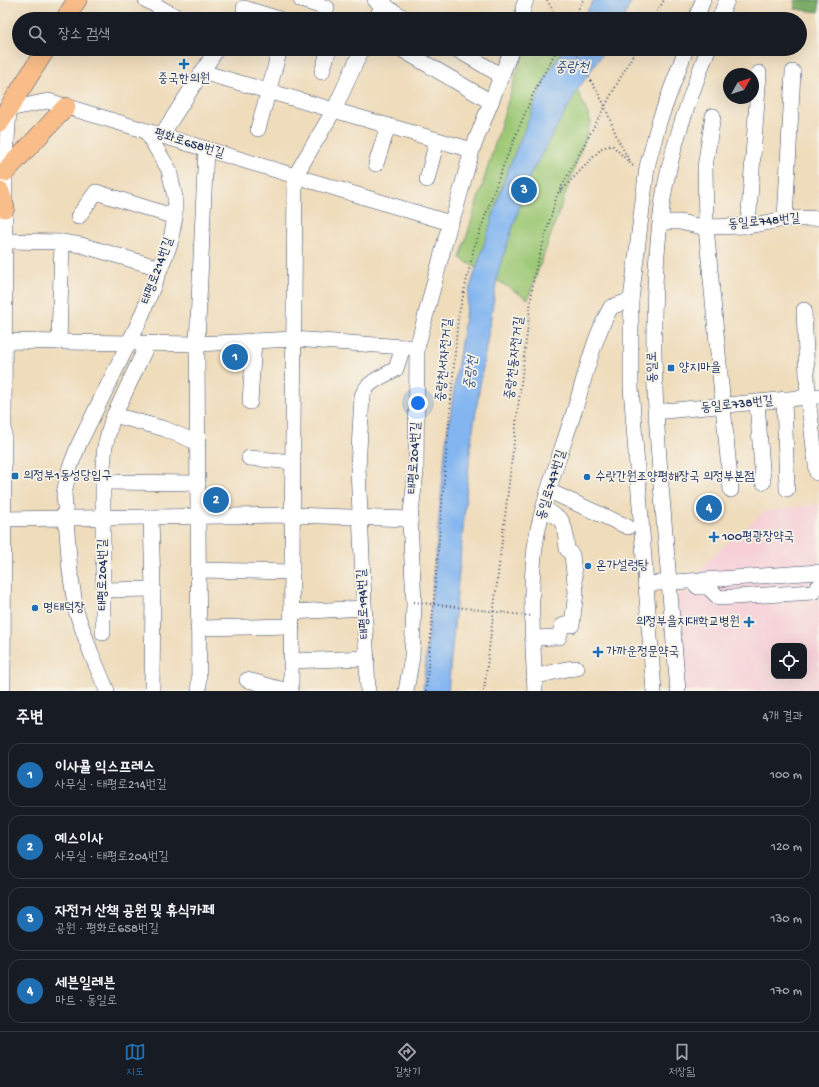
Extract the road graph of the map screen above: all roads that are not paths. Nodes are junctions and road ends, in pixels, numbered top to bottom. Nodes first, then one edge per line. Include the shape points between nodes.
1 (76, 0) edge
2 (146, 0) edge
3 (301, 0) edge
4 (526, 0) edge
5 (703, 0) edge
6 (727, 0) edge
7 (381, 2) edge
8 (327, 8) dead end
9 (243, 9) edge
10 (69, 12) edge
11 (168, 12) edge
12 (254, 12) edge
13 (378, 12) edge
14 (396, 12) edge
15 (523, 12) edge
16 (699, 12) edge
17 (722, 12) edge
18 (41, 56) edge
19 (212, 56) edge
20 (278, 56) edge
21 (327, 56) edge
22 (359, 56) edge
23 (414, 56) edge
24 (468, 56) edge
25 (509, 56) edge
26 (683, 56) edge
27 (705, 56) edge
28 (202, 72) junction
29 (322, 72) dead end
30 (793, 72) dead end
31 (502, 76) junction
32 (268, 91) junction
33 (491, 102) junction
34 (757, 104) edge
35 (66, 107) junction
36 (334, 110) junction
37 (3, 111) edge
38 (713, 116) dead end
39 (388, 126) junction
40 (258, 129) dead end
41 (146, 131) junction
42 (161, 136) junction
43 (437, 140) junction
44 (206, 149) junction
45 (472, 150) junction
46 (376, 164) dead end
47 (5, 172) junction
48 (295, 176) junction
49 (427, 180) dead end
50 (3, 200) edge
51 (78, 217) dead end
52 (175, 217) junction
53 (819, 218) edge
54 (785, 219) junction
55 (450, 222) junction
56 (661, 222) junction
57 (748, 226) junction
58 (706, 227) junction
59 (5, 241) junction
60 (62, 242) junction
61 (160, 268) junction
62 (631, 300) junction
63 (804, 310) dead end
64 (294, 339) junction
65 (2, 341) edge
66 (254, 341) junction
67 (59, 342) junction
68 (128, 342) junction
69 (148, 343) junction
70 (197, 344) junction
71 (410, 347) junction
72 (814, 396) edge
73 (784, 400) junction
74 (250, 402) dead end
75 (757, 403) junction
76 (723, 406) junction
77 (655, 412) junction
78 (114, 415) junction
79 (198, 443) junction
80 (249, 458) dead end
81 (293, 462) junction
82 (817, 473) dead end
83 (103, 482) junction
84 (763, 482) dead end
85 (198, 483) junction
86 (787, 489) dead end
87 (732, 490) dead end
88 (549, 491) junction
89 (544, 508) junction
90 (292, 515) junction
91 (360, 516) junction
92 (151, 517) junction
93 (198, 517) junction
94 (66, 518) junction
95 (103, 518) junction
96 (2, 519) edge
97 (410, 519) junction
98 (628, 527) dead end
99 (198, 570) junction
100 (292, 572) junction
101 (819, 572) edge
102 (691, 580) junction
103 (669, 582) junction
104 (646, 584) junction
105 (819, 586) edge
106 (153, 589) junction
107 (103, 590) junction
108 (364, 608) junction
109 (292, 619) junction
110 (198, 628) junction
111 (103, 633) dead end
112 (534, 638) junction
113 (367, 658) junction
114 (291, 661) junction
115 (578, 668) dead end
116 (247, 680) dead end
117 (534, 684) edge
118 (3, 691) edge
119 (107, 691) edge
120 (152, 691) edge
121 (198, 691) edge
122 (291, 691) edge
123 (368, 691) edge
124 (406, 691) edge
125 (654, 691) edge
126 (678, 691) edge

1 - 10 main road
2 - 11 street
3 - 8 street
4 - 15 street
5 - 16 street
6 - 17 street
7 - 13 street
7 - 14 street
9 - 12 street
18 - 37 main road
19 - 28 street
20 - 32 street
21 - 29 street
22 - 36 street
23 - 33 street
24 - 31 street
25 - 31 street
26 - 62 street, 동일로 via 659,122 647,167
27 - 56 street, 동일로 via 680,125
28 - 32 street
28 - 42 street
30 - 54 street
31 - 33 street
32 - 36 street
32 - 40 street
33 - 45 street
34 - 57 street
35 - 37 street, 평화로658번길 via 48,101
35 - 41 street, 평화로658번길
35 - 47 main road
36 - 39 street
36 - 48 street
37 - 47 street
38 - 58 street via 705,167
39 - 43 street
39 - 46 street
41 - 42 street, 평화로658번길
41 - 52 street, 태평로214번길 via 169,170 176,197
42 - 44 street, 평화로658번길
43 - 45 street
43 - 49 street
44 - 48 street, 평화로658번길
44 - 70 street
45 - 55 street
47 - 50 street
48 - 55 street, 평화로658번길
48 - 64 street
50 - 59 street
51 - 52 street via 96,192
52 - 61 street, 태평로214번길 via 170,244
53 - 54 street, 동일로748번길
54 - 57 street, 동일로748번길
55 - 71 street
56 - 58 street, 동일로748번길 via 680,222
56 - 77 street, 동일로 via 653,350
57 - 58 street, 동일로748번길
58 - 76 street
59 - 60 street
59 - 65 street
60 - 61 street
60 - 67 street
61 - 68 street, 태평로214번길 via 139,322
62 - 88 street, 동일로747번길 via 611,307 605,318
62 - 104 street, 동일로 via 632,388
63 - 72 street
64 - 66 street
64 - 71 street
64 - 81 street
65 - 67 street
65 - 96 street
66 - 70 street
66 - 74 street
67 - 68 street
68 - 69 street
68 - 94 street, 태평로214번길 via 70,467 64,493
69 - 70 street
69 - 78 street, 태평로204번길
70 - 79 street
71 - 91 street via 396,369 363,390 358,468
71 - 97 street, 태평로204번길 via 416,472
72 - 73 street, 동일로738번길
72 - 82 street
73 - 75 street, 동일로738번길
73 - 86 street
75 - 76 street, 동일로738번길
75 - 84 street
76 - 77 street, 동일로738번길
76 - 87 street
77 - 103 street, 동일로
78 - 79 street via 165,429
78 - 83 street, 태평로204번길 via 105,446
79 - 85 street
80 - 81 street
81 - 90 street
83 - 85 street
83 - 95 street, 태평로204번길
85 - 93 street
88 - 89 street, 동일로747번길
88 - 98 street
89 - 112 street, 동일로747번길 via 537,534 531,585
89 - 112 street via 561,520 565,530 567,548 572,555 576,592 572,625 562,626 559,637
90 - 91 street
90 - 93 street
90 - 100 street
91 - 97 street
91 - 108 street, 태평로194번길
92 - 93 street
92 - 95 street
92 - 106 street
93 - 99 street
94 - 95 street
94 - 96 street
94 - 119 street via 76,611
95 - 107 street, 태평로204번길
96 - 118 street
97 - 124 street, 태평로204번길 via 414,602 412,657
99 - 100 street
99 - 110 street
100 - 109 street
101 - 102 street
102 - 103 street
102 - 105 street via 698,587 708,586 719,598 813,592
103 - 104 street
103 - 126 street, 동일로
104 - 125 street, 동일로
106 - 107 street
106 - 120 street
107 - 111 street, 태평로204번길
108 - 109 street
108 - 113 street, 태평로194번길
109 - 110 street
109 - 114 street
110 - 121 street
112 - 117 street, 동일로747번길
113 - 114 street
113 - 123 street, 태평로194번길
114 - 122 street
115 - 117 street via 566,669
116 - 122 street

